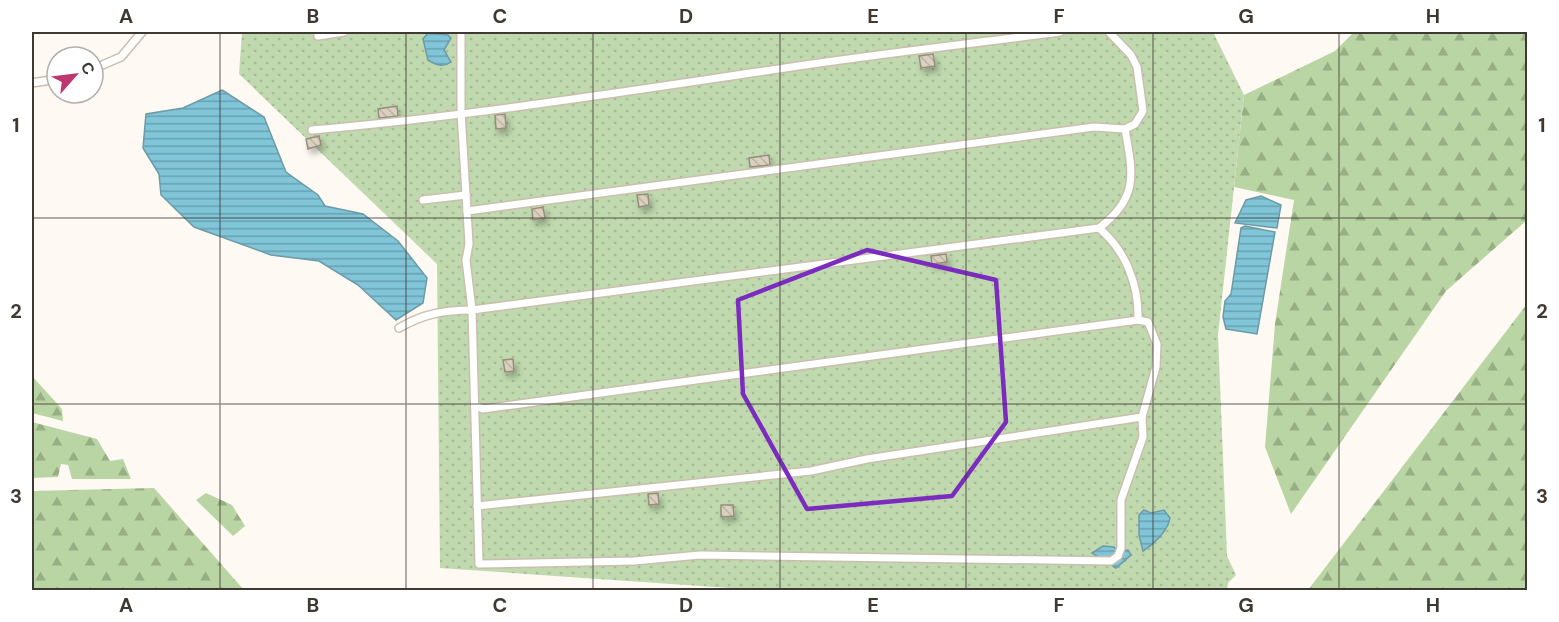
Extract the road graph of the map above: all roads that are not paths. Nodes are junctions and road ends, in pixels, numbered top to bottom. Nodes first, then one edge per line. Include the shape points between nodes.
1 (142, 32) edge
2 (344, 32) edge
3 (461, 32) edge
4 (1060, 32) edge
5 (1109, 32) edge
6 (318, 36) dead end
7 (105, 64) edge
8 (461, 112) junction
9 (1125, 129) junction
10 (312, 130) dead end
11 (466, 195) junction
12 (423, 200) dead end
13 (467, 211) junction
14 (1099, 228) junction
15 (472, 310) junction
16 (1138, 320) junction
17 (399, 328) dead end
18 (475, 405) junction
19 (1142, 417) junction
20 (477, 507) junction

1 - 7 lane via 121,57
2 - 6 lane
3 - 8 lane
4 - 8 lane
5 - 9 lane via 1137,67 1143,111 1135,124
8 - 10 lane via 428,120
8 - 11 lane
9 - 13 lane via 1094,127
9 - 14 lane via 1132,168 1127,201
11 - 12 lane
11 - 13 lane
13 - 15 lane via 470,244 466,260
14 - 15 lane
14 - 16 lane via 1133,276 1139,298
15 - 17 lane via 419,316
15 - 18 lane
16 - 18 lane via 483,409
16 - 19 lane via 1148,322 1157,344 1156,367
18 - 20 lane
19 - 20 lane via 812,471
19 - 20 lane via 1143,437 1121,500 1121,548 1111,561 700,555 634,561 479,564

